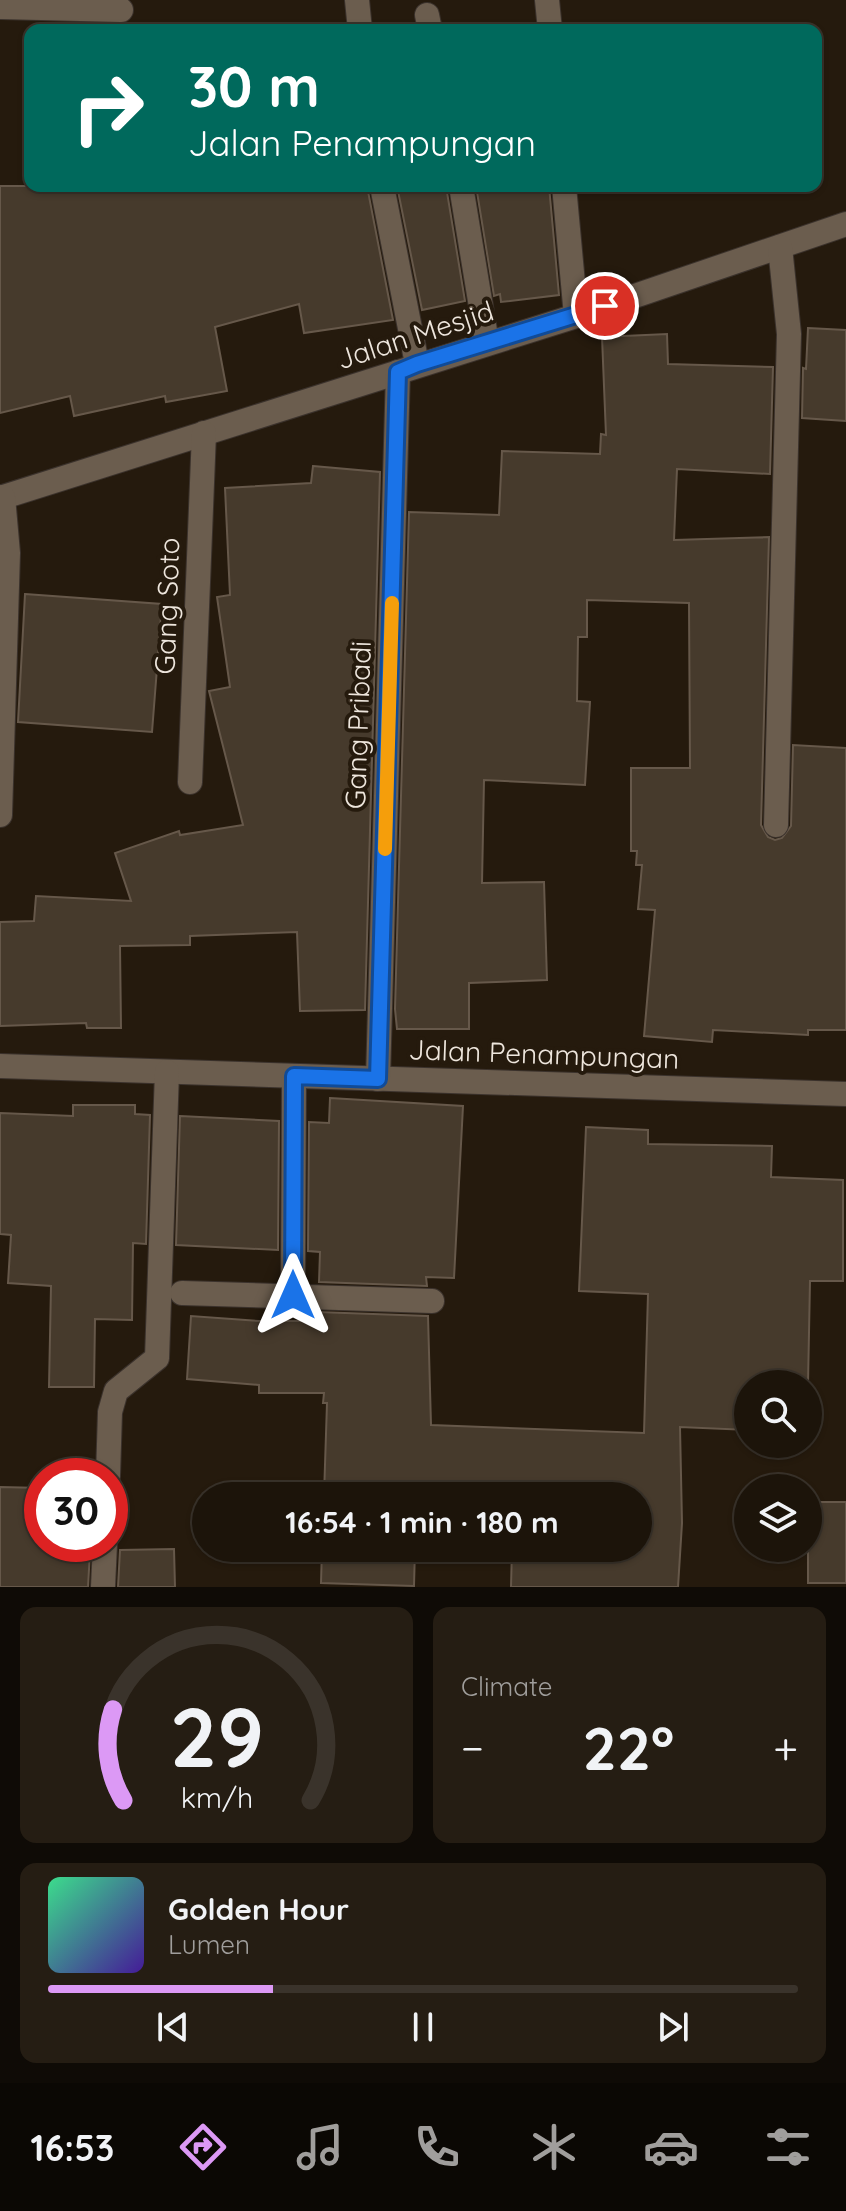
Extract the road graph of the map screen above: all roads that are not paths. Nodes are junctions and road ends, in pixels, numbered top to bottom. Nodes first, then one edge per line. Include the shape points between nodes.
1 (357, 0) edge
2 (547, 0) edge
3 (0, 7) edge
4 (121, 10) dead end
5 (359, 24) edge
6 (549, 24) edge
7 (383, 192) edge
8 (462, 192) edge
9 (565, 192) edge
10 (846, 224) edge
11 (780, 247) junction
12 (576, 316) junction
13 (487, 343) junction
14 (408, 368) junction
15 (204, 433) junction
16 (2, 497) edge
17 (190, 782) dead end
18 (0, 815) edge
19 (776, 825) dead end
20 (0, 1066) edge
21 (167, 1072) junction
22 (294, 1076) junction
23 (378, 1079) junction
24 (846, 1094) edge
25 (182, 1293) dead end
26 (293, 1295) junction
27 (432, 1301) dead end
28 (109, 1458) edge
29 (104, 1562) edge
30 (103, 1587) edge

1 - 5 street
2 - 6 street
3 - 4 street
7 - 14 street, Gang Pribadi
8 - 13 street
9 - 12 street
10 - 11 street, Jalan Mesjid
11 - 12 street, Jalan Mesjid
11 - 19 street via 789,334
12 - 13 street, Jalan Mesjid
13 - 14 street, Jalan Mesjid
14 - 15 street, Jalan Mesjid
14 - 23 street, Gang Pribadi
15 - 16 street, Jalan Mesjid
15 - 17 street, Gang Soto
16 - 18 street via 8,553
20 - 21 street, Jalan Penampungan
21 - 22 street, Jalan Penampungan
21 - 28 street via 157,1358 116,1391
22 - 23 street, Jalan Penampungan
22 - 26 street
23 - 24 street, Jalan Penampungan
25 - 26 street
26 - 27 street
29 - 30 street

